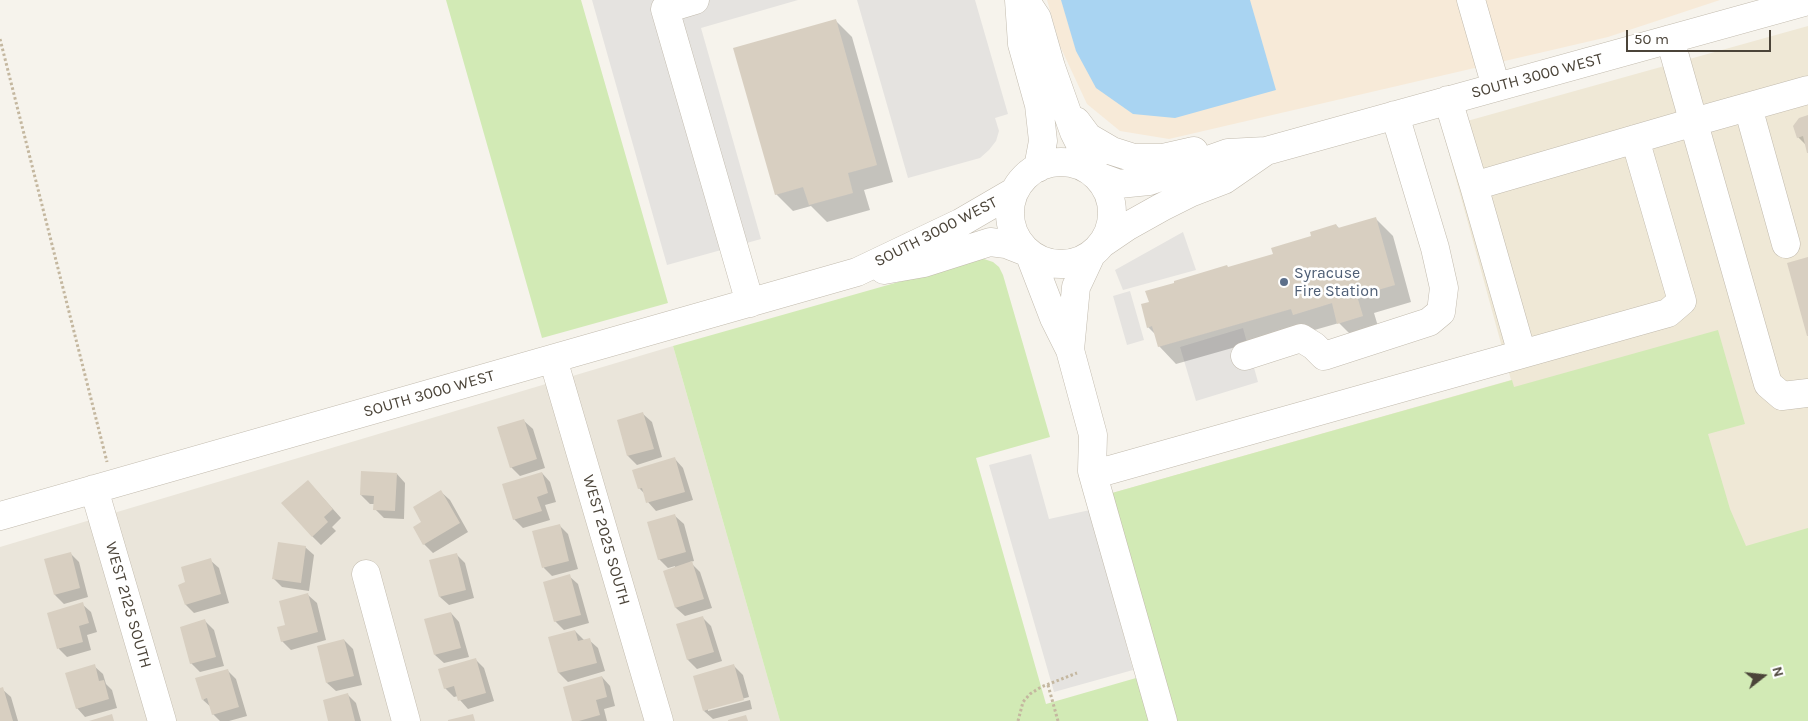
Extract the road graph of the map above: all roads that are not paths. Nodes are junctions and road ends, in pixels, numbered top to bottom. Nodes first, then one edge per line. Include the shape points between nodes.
1 (695, 0) edge
2 (1019, 0) edge
3 (1025, 0) edge
4 (1471, 0) edge
5 (1808, 1) edge
6 (1670, 39) junction
7 (1496, 87) junction
8 (1808, 90) edge
9 (1448, 100) junction
10 (1065, 106) junction
11 (1748, 107) junction
12 (1395, 115) junction
13 (1694, 122) junction
14 (1635, 139) junction
15 (1266, 151) junction
16 (1228, 153) junction
17 (1038, 168) junction
18 (1097, 176) junction
19 (1474, 186) junction
20 (1015, 191) junction
21 (1786, 244) dead end
22 (1097, 249) junction
23 (1029, 253) junction
24 (857, 272) junction
25 (750, 302) junction
26 (1070, 350) junction
27 (1522, 354) junction
28 (1245, 356) dead end
29 (553, 359) junction
30 (1808, 393) edge
31 (1092, 471) junction
32 (104, 487) junction
33 (0, 516) edge
34 (366, 574) dead end
35 (162, 721) edge
36 (406, 721) edge
37 (659, 721) edge
38 (1164, 721) edge

1 - 25 street via 665,9
2 - 17 street via 1022,44 1039,104 1043,136
3 - 10 street via 1037,18
4 - 7 street
5 - 6 street, SOUTH 3000 WEST
6 - 7 street, SOUTH 3000 WEST
6 - 13 street
7 - 9 street, SOUTH 3000 WEST
8 - 11 street
9 - 12 street, SOUTH 3000 WEST
9 - 19 street
10 - 16 street via 1088,137 1112,151 1134,158 1163,158 1198,150
10 - 18 street via 1074,132
11 - 13 street
11 - 21 street
12 - 15 street, SOUTH 3000 WEST
12 - 28 street via 1435,248 1444,288 1441,312 1429,322 1324,356 1301,338
13 - 14 street
13 - 30 street via 1768,384 1782,396
14 - 19 street
14 - 27 street via 1682,301 1668,313
15 - 16 street, SOUTH 3000 WEST
15 - 22 street, SOUTH 3000 WEST via 1224,180 1190,193 1128,226
16 - 18 street, SOUTH 3000 WEST via 1149,182 1119,184
17 - 18 street via 1053,163 1069,163 1084,167
17 - 20 street
18 - 22 street via 1111,201 1112,216 1110,230
19 - 27 street
20 - 23 street via 1010,208 1012,224 1018,240
20 - 24 street, SOUTH 3000 WEST via 952,227
22 - 23 street via 1076,262 1060,265
22 - 26 street via 1076,287
23 - 24 street, SOUTH 3000 WEST via 990,242 893,270
23 - 26 street
24 - 25 street, SOUTH 3000 WEST
25 - 29 street, SOUTH 3000 WEST
26 - 31 street via 1093,435
27 - 31 street via 1106,471
29 - 32 street, SOUTH 3000 WEST
29 - 37 street, WEST 2025 SOUTH
31 - 38 street
32 - 33 street, SOUTH 3000 WEST
32 - 35 street, WEST 2125 SOUTH
34 - 36 street

